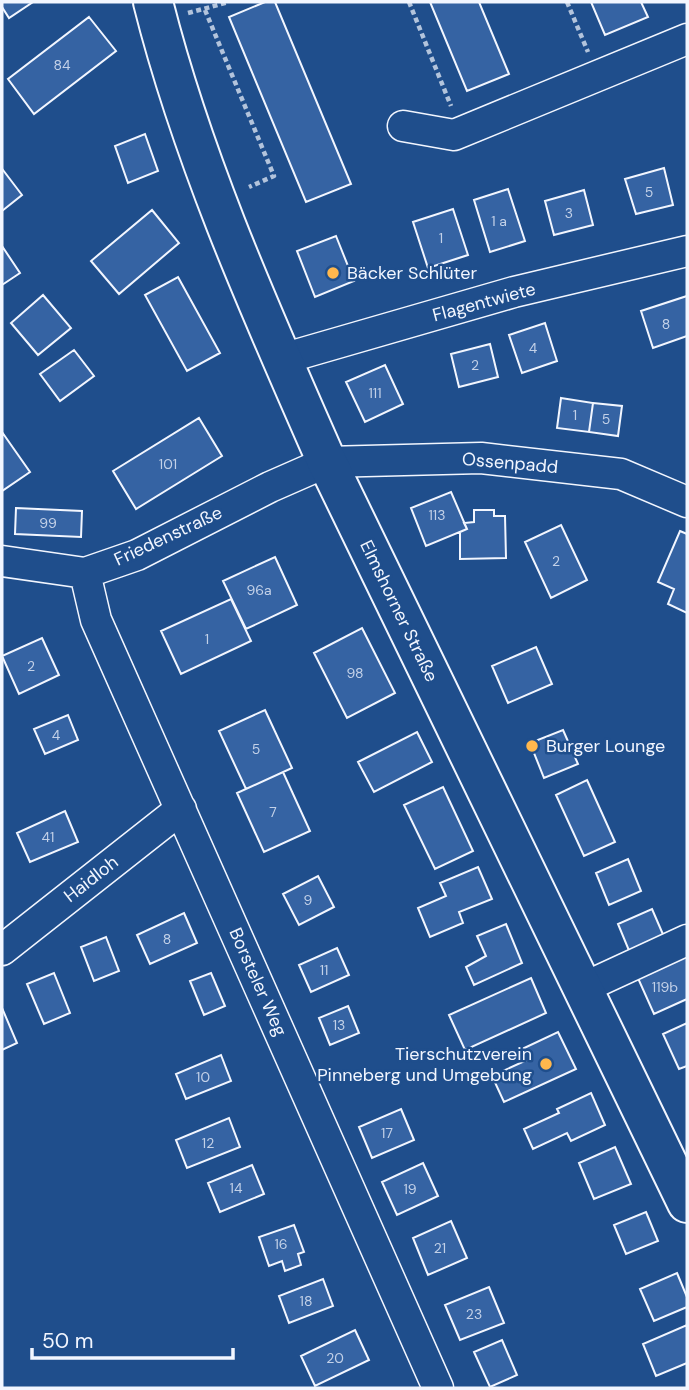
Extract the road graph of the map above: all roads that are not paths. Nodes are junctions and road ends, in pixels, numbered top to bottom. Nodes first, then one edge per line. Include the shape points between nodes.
1 (168, 8) edge
2 (687, 40) edge
3 (402, 127) dead end
4 (687, 251) edge
5 (282, 359) junction
6 (327, 462) junction
7 (687, 502) edge
8 (2, 561) edge
9 (85, 573) junction
10 (181, 808) junction
11 (687, 940) edge
12 (2, 950) edge
13 (583, 988) junction
14 (678, 1160) edge
15 (687, 1203) edge
16 (438, 1388) edge

1 - 5 main road, Elmshorner Straße via 174,78
2 - 3 street via 454,135
4 - 5 street, Flagentwiete via 514,292
5 - 6 main road, Elmshorner Straße
6 - 7 street, Ossenpadd via 481,458 621,474
6 - 9 street, Friedenstraße via 138,555
6 - 13 main road, Elmshorner Straße
8 - 9 street, Friedenstraße
9 - 10 street, Borsteler Weg via 96,620
10 - 12 street, Haidloh
10 - 16 street, Borsteler Weg
11 - 13 street
13 - 14 main road, Elmshorner Straße
14 - 15 main road, Elmshorner Straße

